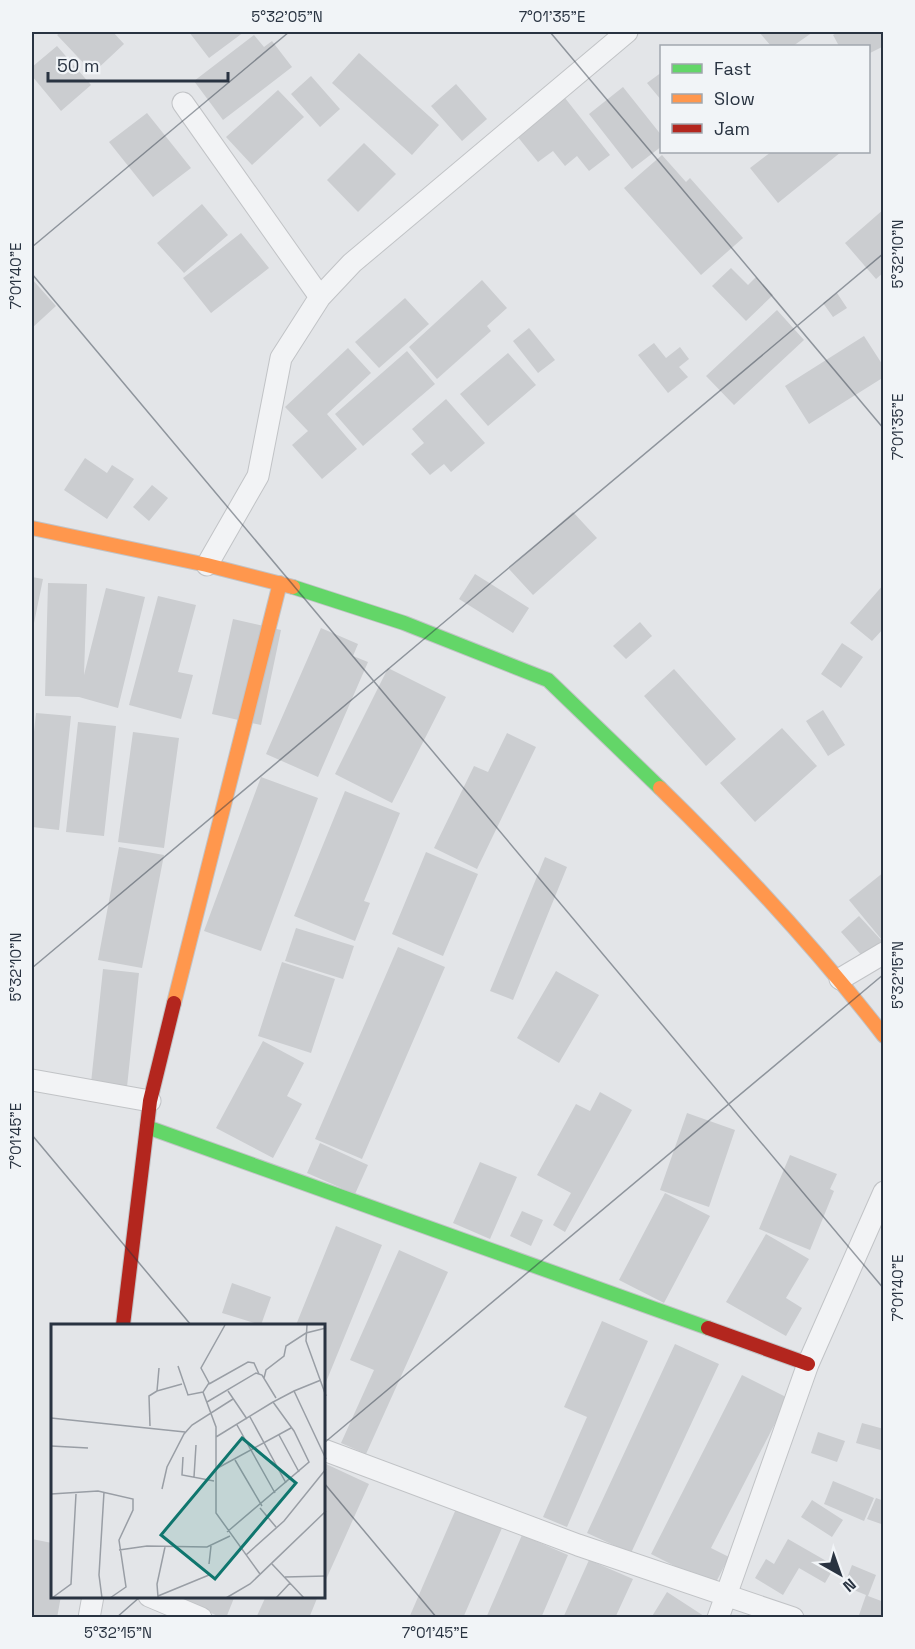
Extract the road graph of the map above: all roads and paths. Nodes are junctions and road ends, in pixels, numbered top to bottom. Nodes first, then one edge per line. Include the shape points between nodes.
1 (627, 32) edge
2 (183, 103) dead end
3 (320, 297) junction
4 (32, 528) edge
5 (207, 565) junction
6 (280, 583) junction
7 (884, 953) edge
8 (840, 980) junction
9 (884, 1036) edge
10 (32, 1080) edge
11 (150, 1101) junction
12 (147, 1127) junction
13 (884, 1192) edge
14 (123, 1324) edge
15 (808, 1364) junction
16 (326, 1451) edge
17 (727, 1595) junction
18 (93, 1598) edge
19 (154, 1598) edge
20 (89, 1617) edge
21 (201, 1617) edge
22 (718, 1617) edge
23 (793, 1617) edge

1 - 3 street via 352,263
2 - 3 street
3 - 5 street via 281,358 258,476
4 - 5 street
5 - 6 street
6 - 8 street via 404,623 548,680 707,834
6 - 11 street
7 - 8 street
8 - 9 street
10 - 11 street
11 - 12 street
12 - 14 street
12 - 15 street
13 - 15 street
15 - 17 street
16 - 17 street via 578,1545
17 - 22 street
17 - 23 street
18 - 20 street
19 - 21 street

